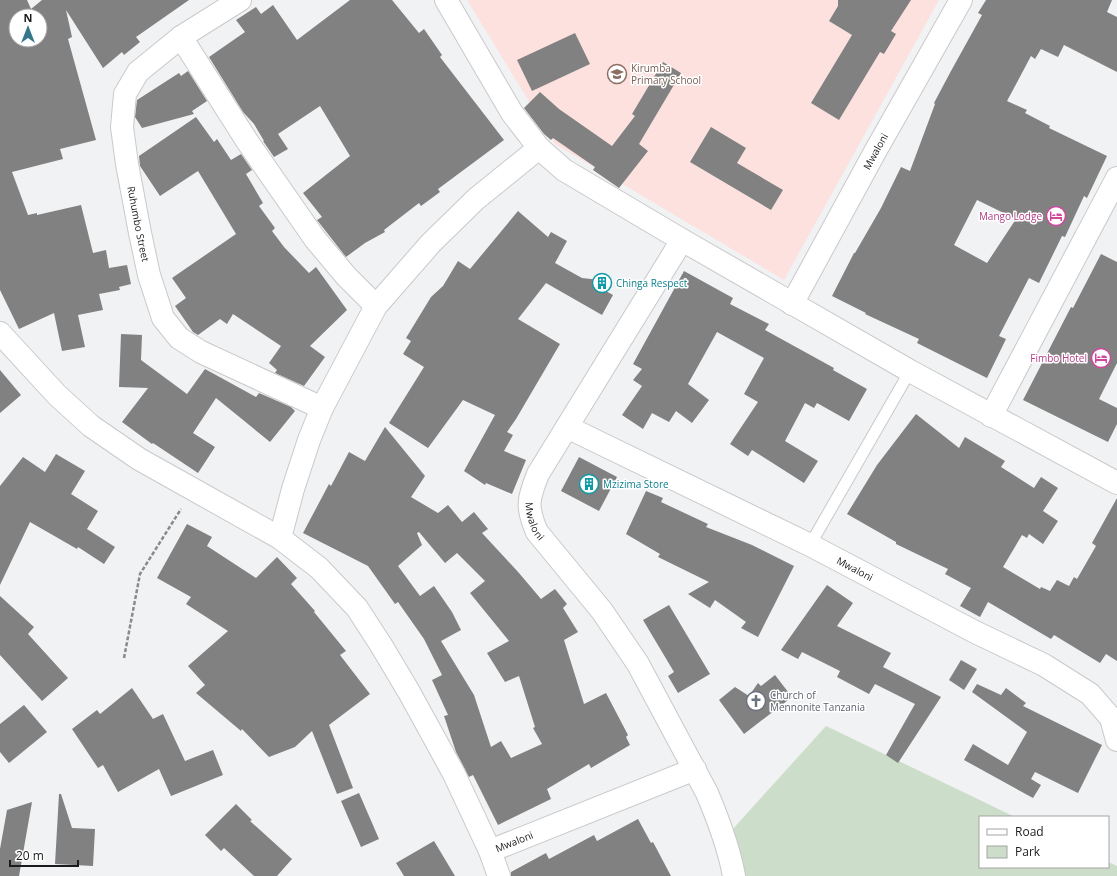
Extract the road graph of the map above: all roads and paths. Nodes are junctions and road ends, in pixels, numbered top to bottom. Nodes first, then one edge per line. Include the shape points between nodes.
1 (240, 0) edge
2 (446, 0) edge
3 (961, 0) edge
4 (181, 37) junction
5 (538, 148) junction
6 (1117, 178) edge
7 (682, 240) junction
8 (792, 304) junction
9 (376, 306) junction
10 (0, 333) edge
11 (910, 371) junction
12 (322, 408) junction
13 (991, 416) junction
14 (567, 428) junction
15 (1116, 481) edge
16 (193, 490) junction
17 (280, 538) junction
18 (810, 545) junction
19 (124, 658) dead end
20 (1117, 740) edge
21 (695, 769) junction
22 (490, 852) junction
23 (499, 876) edge
24 (734, 876) edge

1 - 4 street, Ruhumbo Street
2 - 5 street via 512,113
3 - 8 street, Mwaloni
4 - 9 street via 242,134 315,239
4 - 12 street, Ruhumbo Street via 138,72 125,94 122,126 149,275 163,318 179,338 201,352
5 - 7 street via 564,170
5 - 9 street via 476,199 432,243
6 - 13 street
7 - 8 street
7 - 14 street, Mwaloni
8 - 11 street
9 - 12 street
10 - 16 street via 57,395 91,426 139,459
11 - 13 street
11 - 18 lane
12 - 17 street via 293,489
13 - 15 street
14 - 18 street, Mwaloni
14 - 21 street, Mwaloni via 538,474 530,493 531,519 537,532 602,611 638,664
16 - 17 street
16 - 19 path via 140,574
17 - 22 street via 319,568 357,608 447,760
18 - 20 street, Mwaloni via 975,632 1044,665 1090,694 1111,718
21 - 22 street, Mwaloni
21 - 24 street, Mwaloni via 716,813
22 - 23 street

